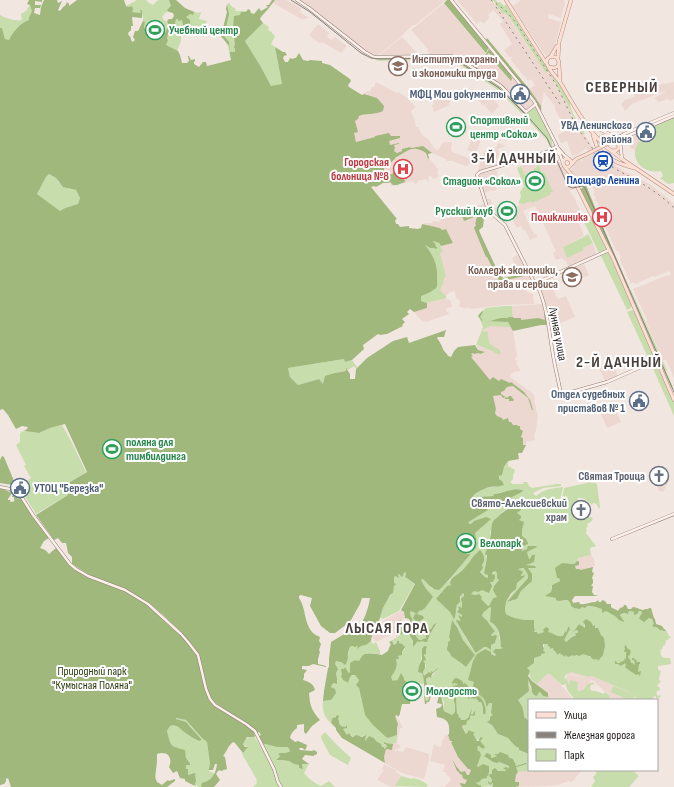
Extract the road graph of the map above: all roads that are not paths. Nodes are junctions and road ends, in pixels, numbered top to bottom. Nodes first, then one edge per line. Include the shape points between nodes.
1 (297, 0) edge
2 (451, 0) edge
3 (506, 0) edge
4 (571, 0) edge
5 (559, 42) junction
6 (541, 54) junction
7 (551, 57) junction
8 (558, 58) junction
9 (559, 64) junction
10 (548, 65) junction
11 (560, 83) junction
12 (536, 104) junction
13 (674, 112) edge
14 (674, 116) edge
15 (586, 123) junction
16 (592, 133) junction
17 (624, 136) junction
18 (618, 138) junction
19 (609, 143) junction
20 (604, 144) junction
21 (557, 146) junction
22 (597, 147) junction
23 (611, 151) junction
24 (547, 152) junction
25 (602, 153) junction
26 (560, 156) junction
27 (568, 158) junction
28 (576, 159) junction
29 (622, 159) junction
30 (562, 161) junction
31 (571, 165) junction
32 (630, 166) junction
33 (565, 167) junction
34 (571, 174) junction
35 (674, 194) edge
36 (609, 250) junction
37 (536, 283) junction
38 (657, 360) junction
39 (674, 400) edge
40 (0, 487) edge
41 (674, 514) edge
42 (612, 539) dead end
43 (281, 787) edge

1 - 12 street via 365,52 374,56 455,58 501,86 525,113
2 - 12 street
3 - 6 main road
4 - 5 main road
5 - 7 main road
5 - 8 main road
6 - 7 main road
6 - 10 main road
7 - 8 main road
7 - 10 main road via 547,60
8 - 9 main road
9 - 10 main road via 555,68
9 - 11 main road
10 - 11 main road
11 - 15 main road
12 - 21 street
13 - 17 street
14 - 17 street
15 - 16 main road
15 - 18 street
16 - 20 main road
16 - 22 main road
17 - 18 street
18 - 19 street
18 - 29 street
19 - 20 main road via 611,139 606,135 602,137
19 - 23 main road via 616,142 619,146 617,151
19 - 28 main road, bridge
20 - 22 main road via 597,141
20 - 23 main road
20 - 25 main road via 608,151
21 - 24 street
21 - 26 street
21 - 27 street
22 - 25 main road
23 - 29 main road
24 - 26 street via 556,151
24 - 37 street, Лунная улица via 476,175 486,207 504,225
25 - 32 main road via 612,161
26 - 30 street
27 - 28 main road
27 - 30 main road
27 - 31 main road
28 - 31 main road
29 - 32 main road
30 - 33 main road
31 - 33 main road
31 - 34 main road
32 - 35 main road
33 - 34 main road
34 - 36 main road
36 - 37 street
36 - 38 main road
37 - 38 street, Лунная улица via 542,297 560,395 607,382
38 - 39 main road
40 - 43 street via 10,489 21,496 70,564 88,576 125,590 148,604 188,642 198,657 210,699 255,732
41 - 42 street

